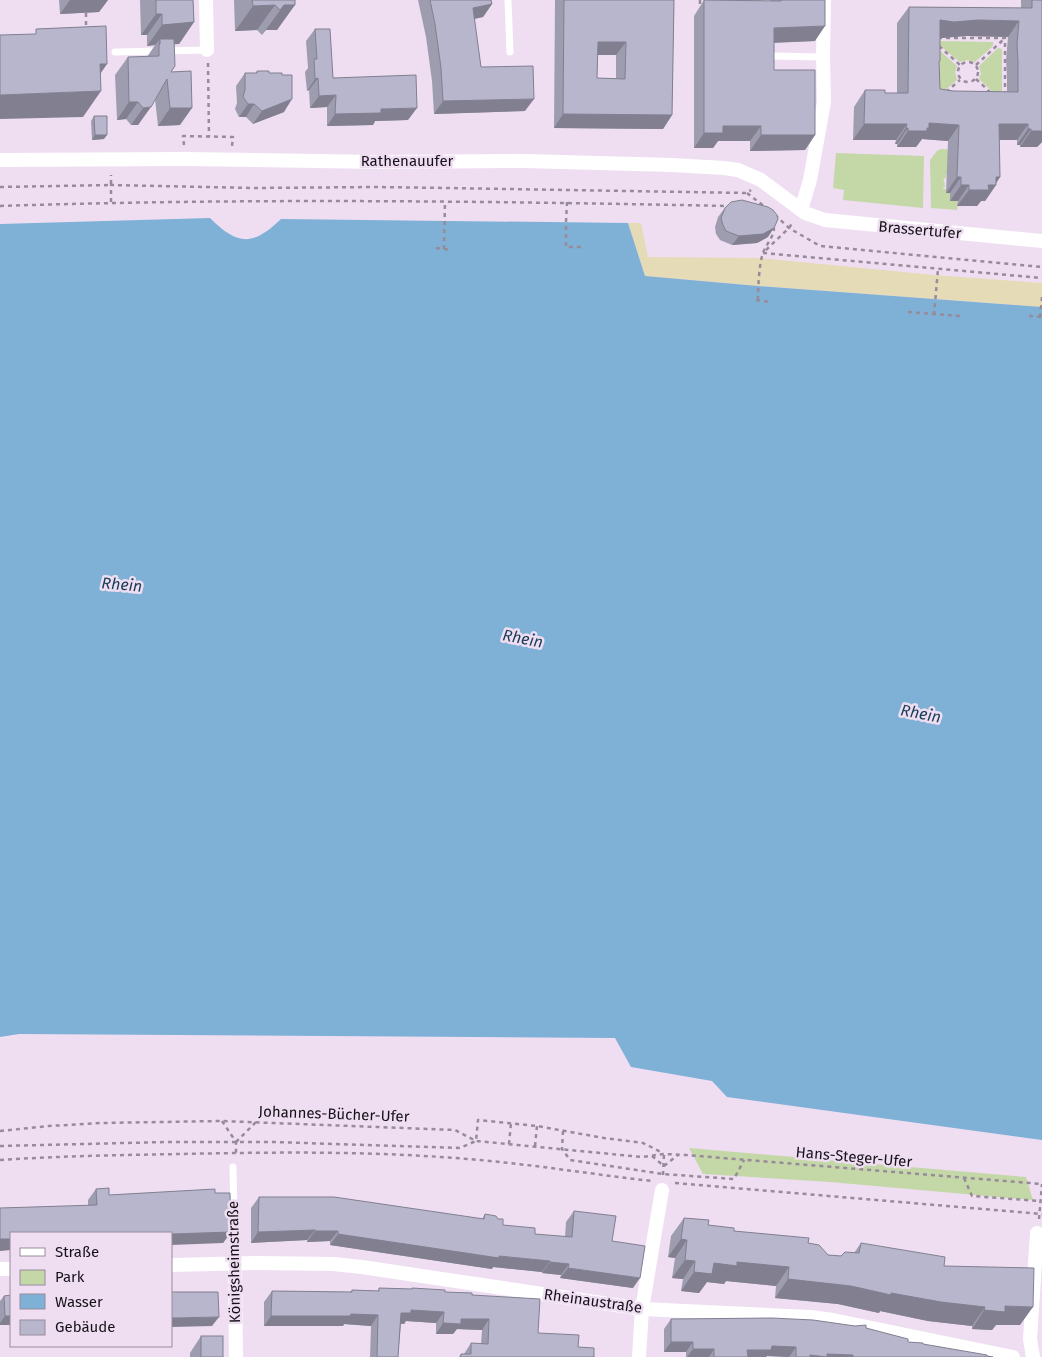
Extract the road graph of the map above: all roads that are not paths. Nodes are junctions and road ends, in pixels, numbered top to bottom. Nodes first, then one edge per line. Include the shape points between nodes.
1 (206, 0) edge
2 (508, 0) edge
3 (824, 0) edge
4 (208, 50) joint
5 (115, 52) dead end
6 (510, 52) dead end
7 (770, 56) edge
8 (823, 57) junction
9 (0, 160) edge
10 (798, 215) junction
11 (1042, 241) edge
12 (233, 1167) dead end
13 (662, 1190) dead end
14 (1037, 1233) dead end
15 (235, 1264) junction
16 (172, 1265) edge
17 (642, 1309) junction
18 (236, 1357) edge
19 (639, 1357) edge
20 (1013, 1357) edge
21 (1033, 1357) edge

1 - 4 street
2 - 6 lane
3 - 8 street
4 - 5 lane
7 - 8 lane
8 - 10 street via 824,102 810,180
9 - 10 street, Rathenauufer via 525,161 731,169 761,180
10 - 11 street, Brassertufer
12 - 15 lane, Königsheimstraße
13 - 17 street
14 - 21 street via 1030,1339
15 - 16 street, Rheinaustraße
15 - 17 street, Rheinaustraße via 362,1267
15 - 18 street, Königsheimstraße
17 - 19 street
17 - 20 street, Rheinaustraße via 810,1317

